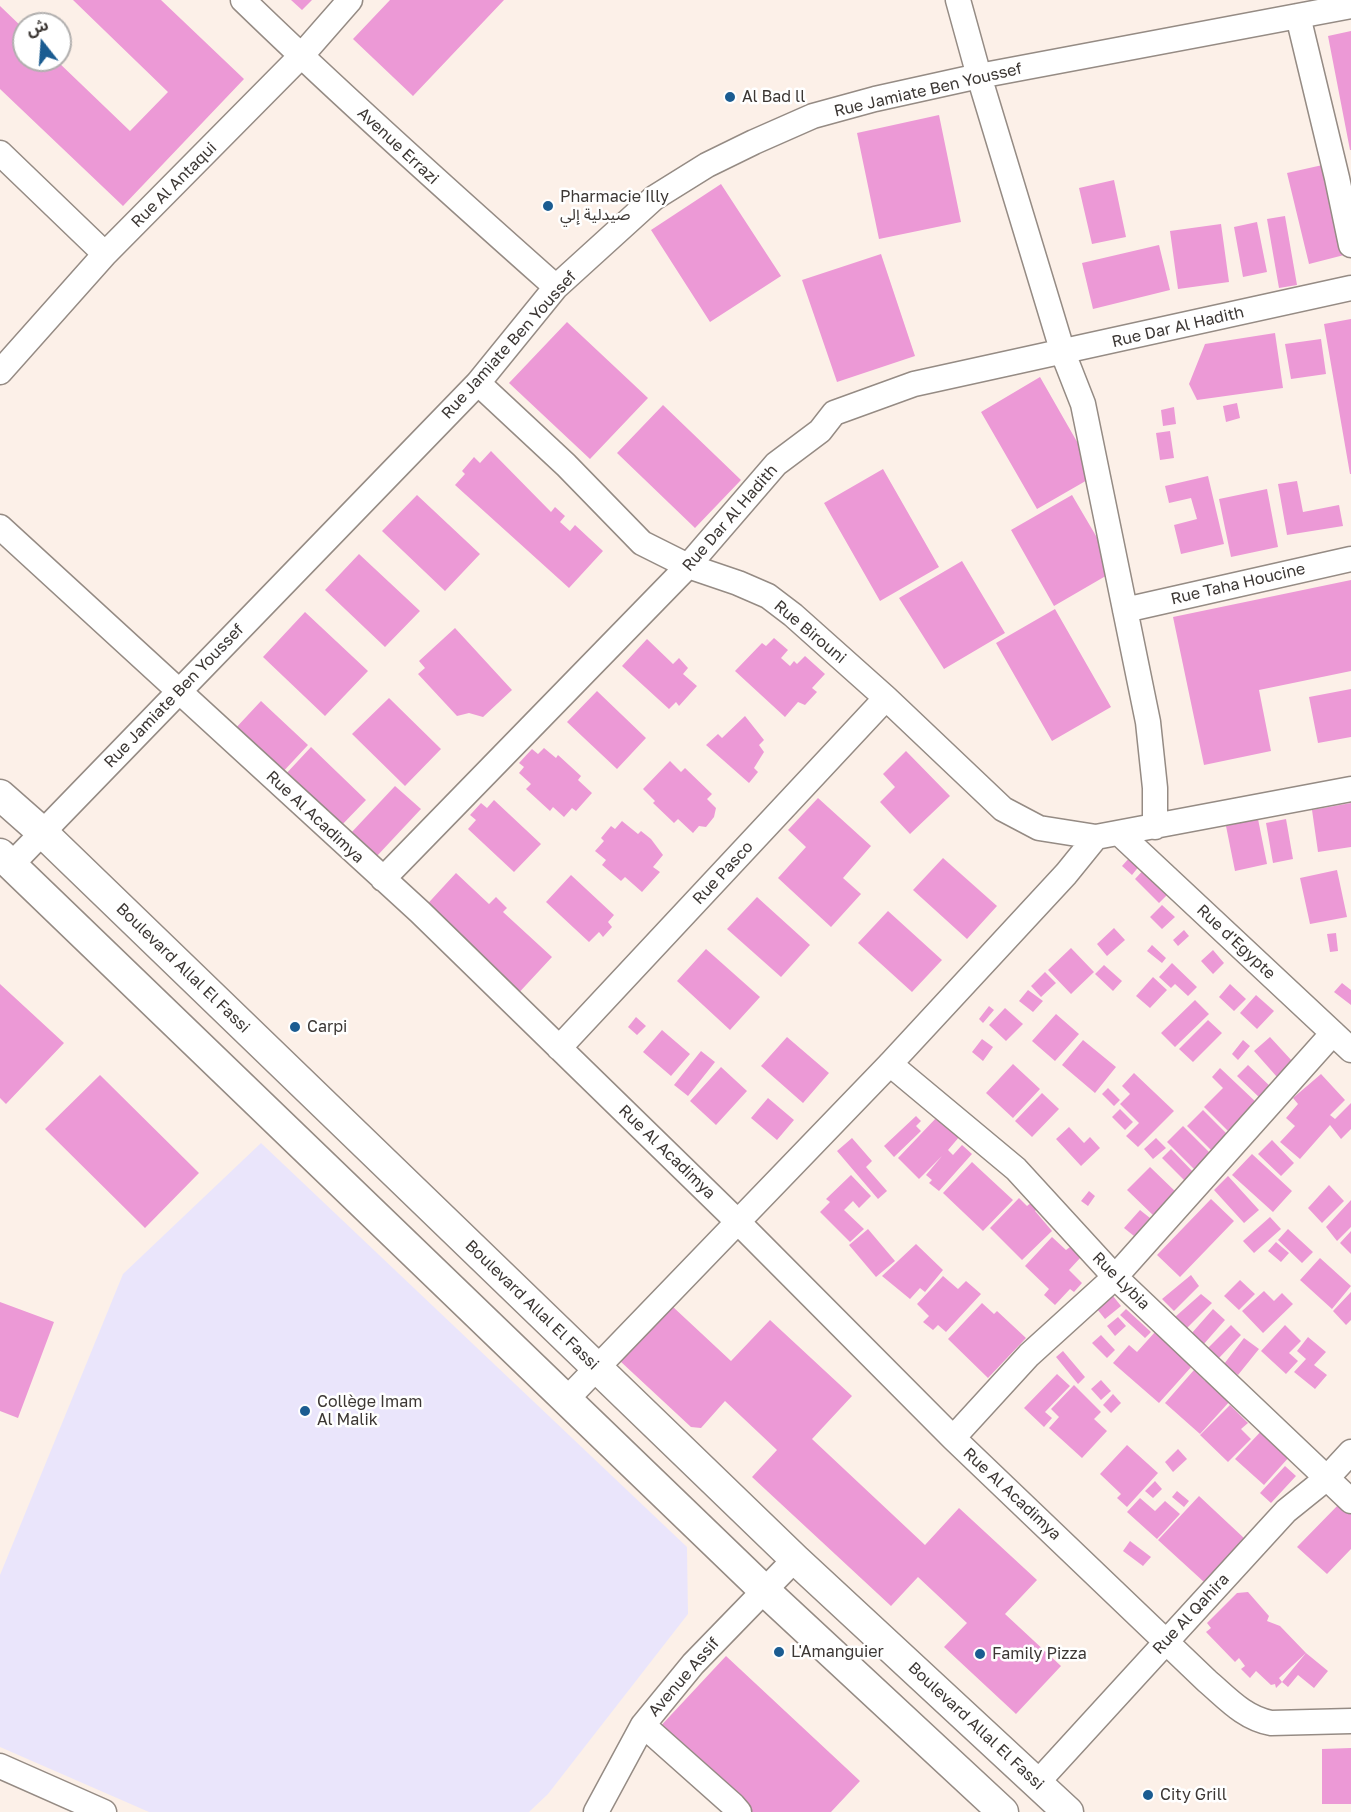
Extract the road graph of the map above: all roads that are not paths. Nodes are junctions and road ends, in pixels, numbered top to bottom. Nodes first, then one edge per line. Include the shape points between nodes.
1 (243, 0) edge
2 (350, 0) edge
3 (958, 0) edge
4 (1351, 6) edge
5 (1298, 16) junction
6 (301, 56) junction
7 (979, 76) junction
8 (0, 153) edge
9 (1351, 245) edge
10 (105, 254) junction
11 (556, 287) junction
12 (1351, 288) edge
13 (1063, 353) junction
14 (0, 372) edge
15 (478, 383) junction
16 (0, 527) edge
17 (1351, 559) edge
18 (688, 566) junction
19 (1125, 610) junction
20 (178, 691) junction
21 (886, 698) junction
22 (1351, 789) edge
23 (0, 795) edge
24 (1155, 827) junction
25 (42, 832) junction
26 (1120, 834) junction
27 (1096, 837) junction
28 (6, 859) edge
29 (383, 879) junction
30 (1333, 1033) junction
31 (559, 1048) junction
32 (1351, 1050) edge
33 (890, 1064) junction
34 (739, 1223) junction
35 (1115, 1277) junction
36 (598, 1368) junction
37 (566, 1400) junction
38 (952, 1438) junction
39 (1351, 1452) edge
40 (1328, 1478) junction
41 (1351, 1501) edge
42 (795, 1559) junction
43 (765, 1591) junction
44 (1166, 1640) junction
45 (1351, 1721) edge
46 (643, 1725) junction
47 (0, 1766) edge
48 (1037, 1783) junction
49 (104, 1812) edge
50 (596, 1812) edge
51 (739, 1812) edge
52 (1003, 1812) edge
53 (1068, 1812) edge

1 - 6 street, Avenue Errazi
2 - 6 street, Rue Al Antaqui
3 - 7 street
4 - 5 street, Rue Jamiate Ben Youssef
5 - 7 street, Rue Jamiate Ben Youssef
5 - 9 street
6 - 10 street, Rue Al Antaqui
6 - 11 street, Avenue Errazi
7 - 11 street, Rue Jamiate Ben Youssef via 813,116 706,165 654,198
7 - 13 street
8 - 10 street
10 - 14 street, Rue Al Antaqui
11 - 15 street, Rue Jamiate Ben Youssef
12 - 13 street, Rue Dar Al Hadith
13 - 18 street, Rue Dar Al Hadith via 914,384 834,413 820,431 776,464
13 - 19 street via 1083,404
15 - 18 street, Rue Birouni via 642,543
15 - 20 street, Rue Jamiate Ben Youssef
16 - 20 street, Rue Al Acadimya
17 - 19 street, Rue Taha Houcine
18 - 21 street, Rue Birouni via 768,596
18 - 29 street, Rue Dar Al Hadith
19 - 24 street via 1149,734
20 - 25 street, Rue Jamiate Ben Youssef
20 - 29 street, Rue Al Acadimya
21 - 27 street, Rue Birouni via 1003,809 1039,828
21 - 31 street, Rue Pasco
22 - 24 street, Rue Birouni
23 - 25 main road, Boulevard Allal El Fassi
24 - 26 street, Rue Birouni
25 - 28 street, Rue Jamiate Ben Youssef
25 - 36 main road, Boulevard Allal El Fassi
26 - 27 street, Rue Birouni
26 - 30 street, Rue d'Egypte
27 - 33 street
28 - 37 main road
29 - 31 street, Rue Al Acadimya
30 - 32 street, Rue d'Egypte
30 - 35 street
31 - 34 street, Rue Al Acadimya
33 - 34 street
33 - 35 street, Rue Lybia via 1016,1169
34 - 36 street
34 - 38 street, Rue Al Acadimya
35 - 38 street via 1029,1356
35 - 40 street, Rue Lybia
36 - 37 street
36 - 42 main road, Boulevard Allal El Fassi
37 - 43 main road
38 - 44 street, Rue Al Acadimya
39 - 40 street, Rue Al Qahira
40 - 41 street, Rue Lybia
40 - 44 street, Rue Al Qahira via 1286,1511
42 - 43 street, Avenue Assif
42 - 48 main road, Boulevard Allal El Fassi
43 - 46 street, Avenue Assif via 693,1664
43 - 52 main road
44 - 45 street, Rue Al Acadimya via 1207,1681 1258,1721
44 - 48 street, Rue Al Qahira
46 - 50 street, Avenue Assif
46 - 51 street
47 - 49 street
48 - 53 main road, Boulevard Allal El Fassi

